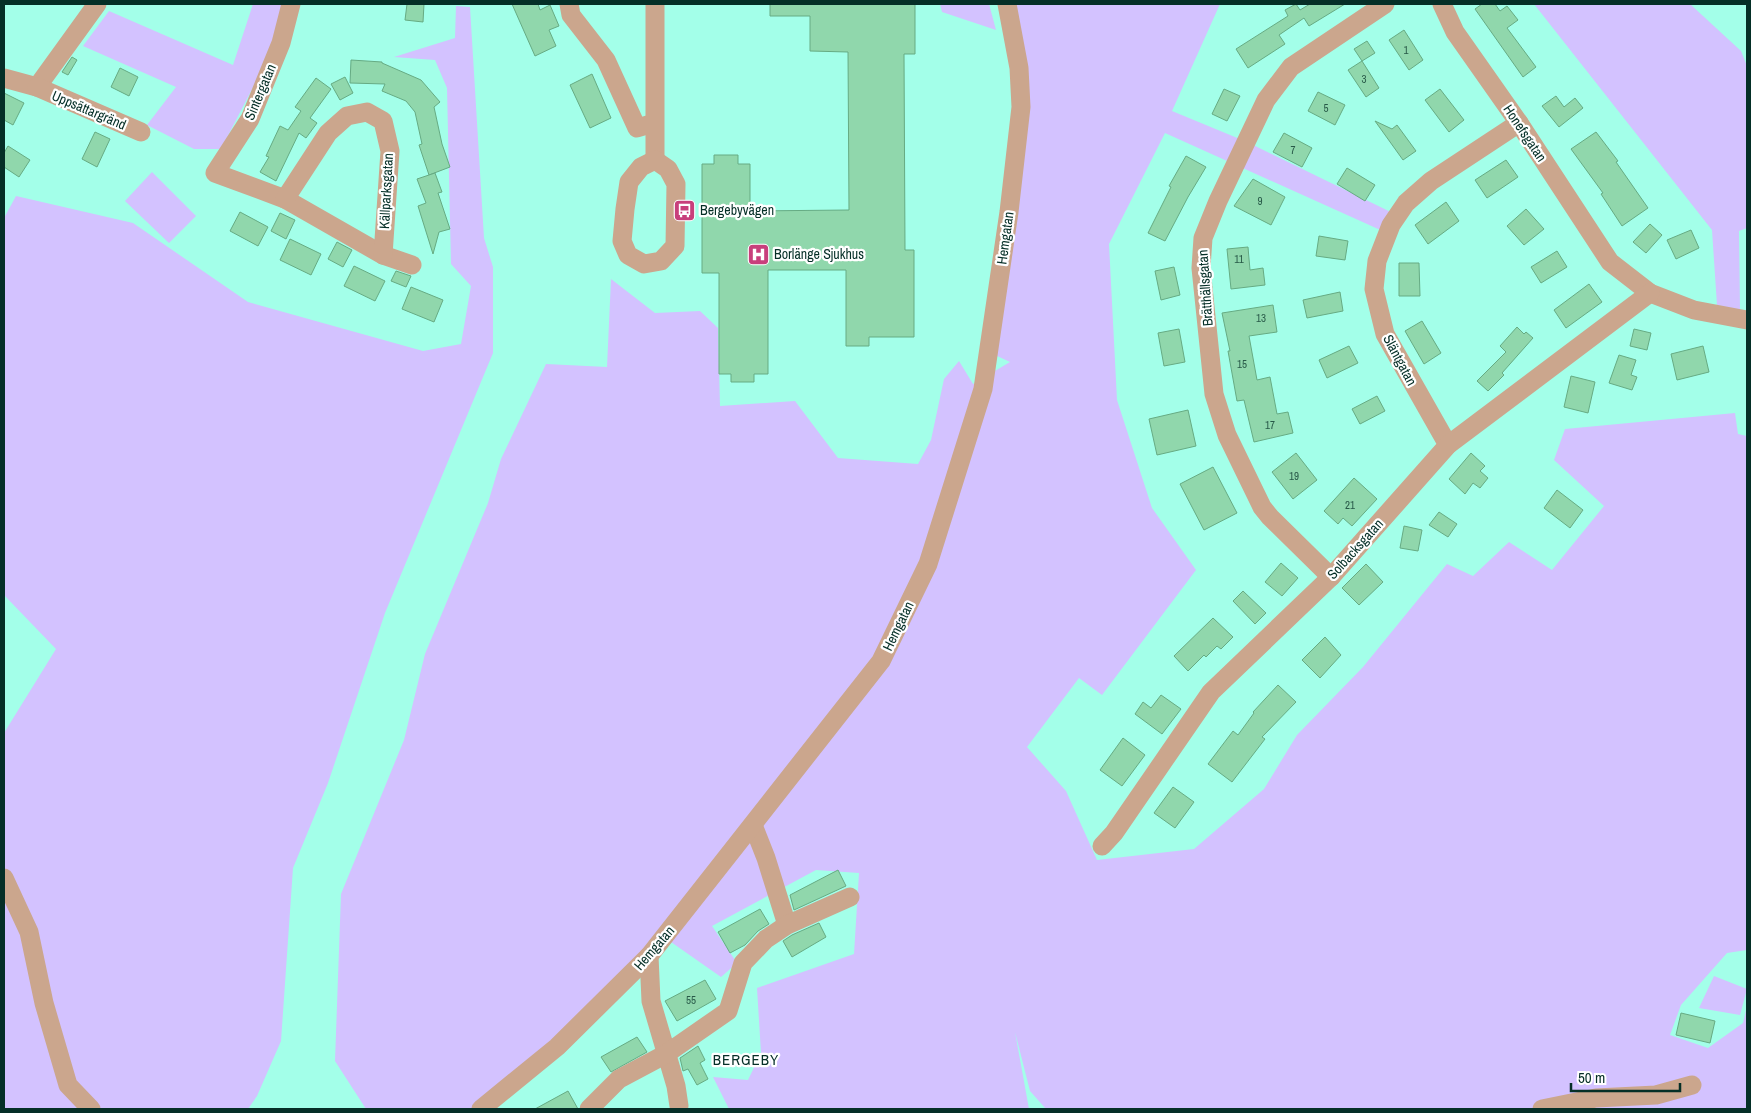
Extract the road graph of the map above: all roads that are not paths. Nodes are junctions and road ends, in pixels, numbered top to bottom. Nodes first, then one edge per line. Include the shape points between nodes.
1 (97, 4) edge
2 (291, 4) edge
3 (569, 4) edge
4 (655, 4) edge
5 (1007, 4) edge
6 (1385, 4) edge
7 (1442, 4) edge
8 (4, 78) edge
9 (37, 87) junction
10 (654, 123) junction
11 (1519, 123) junction
12 (141, 132) dead end
13 (655, 160) junction
14 (216, 174) joint
15 (285, 199) junction
16 (383, 255) junction
17 (412, 266) dead end
18 (1650, 293) junction
19 (1747, 320) edge
20 (1448, 445) junction
21 (1330, 577) junction
22 (753, 825) junction
23 (1102, 846) dead end
24 (4, 878) edge
25 (850, 897) dead end
26 (787, 925) junction
27 (650, 956) junction
28 (666, 1054) junction
29 (1692, 1085) dead end
30 (679, 1106) dead end
31 (91, 1109) edge
32 (481, 1109) edge
33 (589, 1109) edge
34 (1542, 1109) edge

1 - 9 street
2 - 14 street, Sintergatan via 281,43 250,119
3 - 10 street via 572,15 606,60 637,128
4 - 10 street
5 - 22 street, Hemgatan via 1018,68 1020,107 1009,212 982,389 937,537 928,564 881,661
6 - 21 street, Brätthällsgatan via 1291,67 1266,100 1203,238 1201,268 1214,394 1226,435 1270,517
7 - 11 street, Honefsgatan via 1455,32
8 - 9 street
9 - 12 street, Uppsättargränd
10 - 13 street
11 - 18 street, Honefsgatan via 1610,262
11 - 20 street, Släntgatan via 1430,181 1406,203 1387,233 1376,261 1374,289 1385,334
13 - 13 street via 641,167 629,182 622,241 628,255 644,264 661,261 675,246 676,184 668,169
14 - 15 street, Källparksgatan
15 - 16 street, Källparksgatan
15 - 16 street, Källparksgatan via 328,133 347,116 366,112 383,122 390,151
16 - 17 street, Källparksgatan
18 - 19 street via 1694,310
18 - 20 street, Solbacksgatan
20 - 21 street, Solbacksgatan
21 - 23 street, Solbacksgatan via 1211,692
22 - 26 street
22 - 27 street, Hemgatan
24 - 31 street via 29,932 44,1003 68,1085
25 - 26 street
26 - 28 street via 766,939 742,963 728,1012
27 - 28 street via 651,1001
27 - 32 street, Hemgatan via 557,1047
28 - 30 street
28 - 33 street via 619,1079
29 - 34 street via 1656,1095 1596,1098

